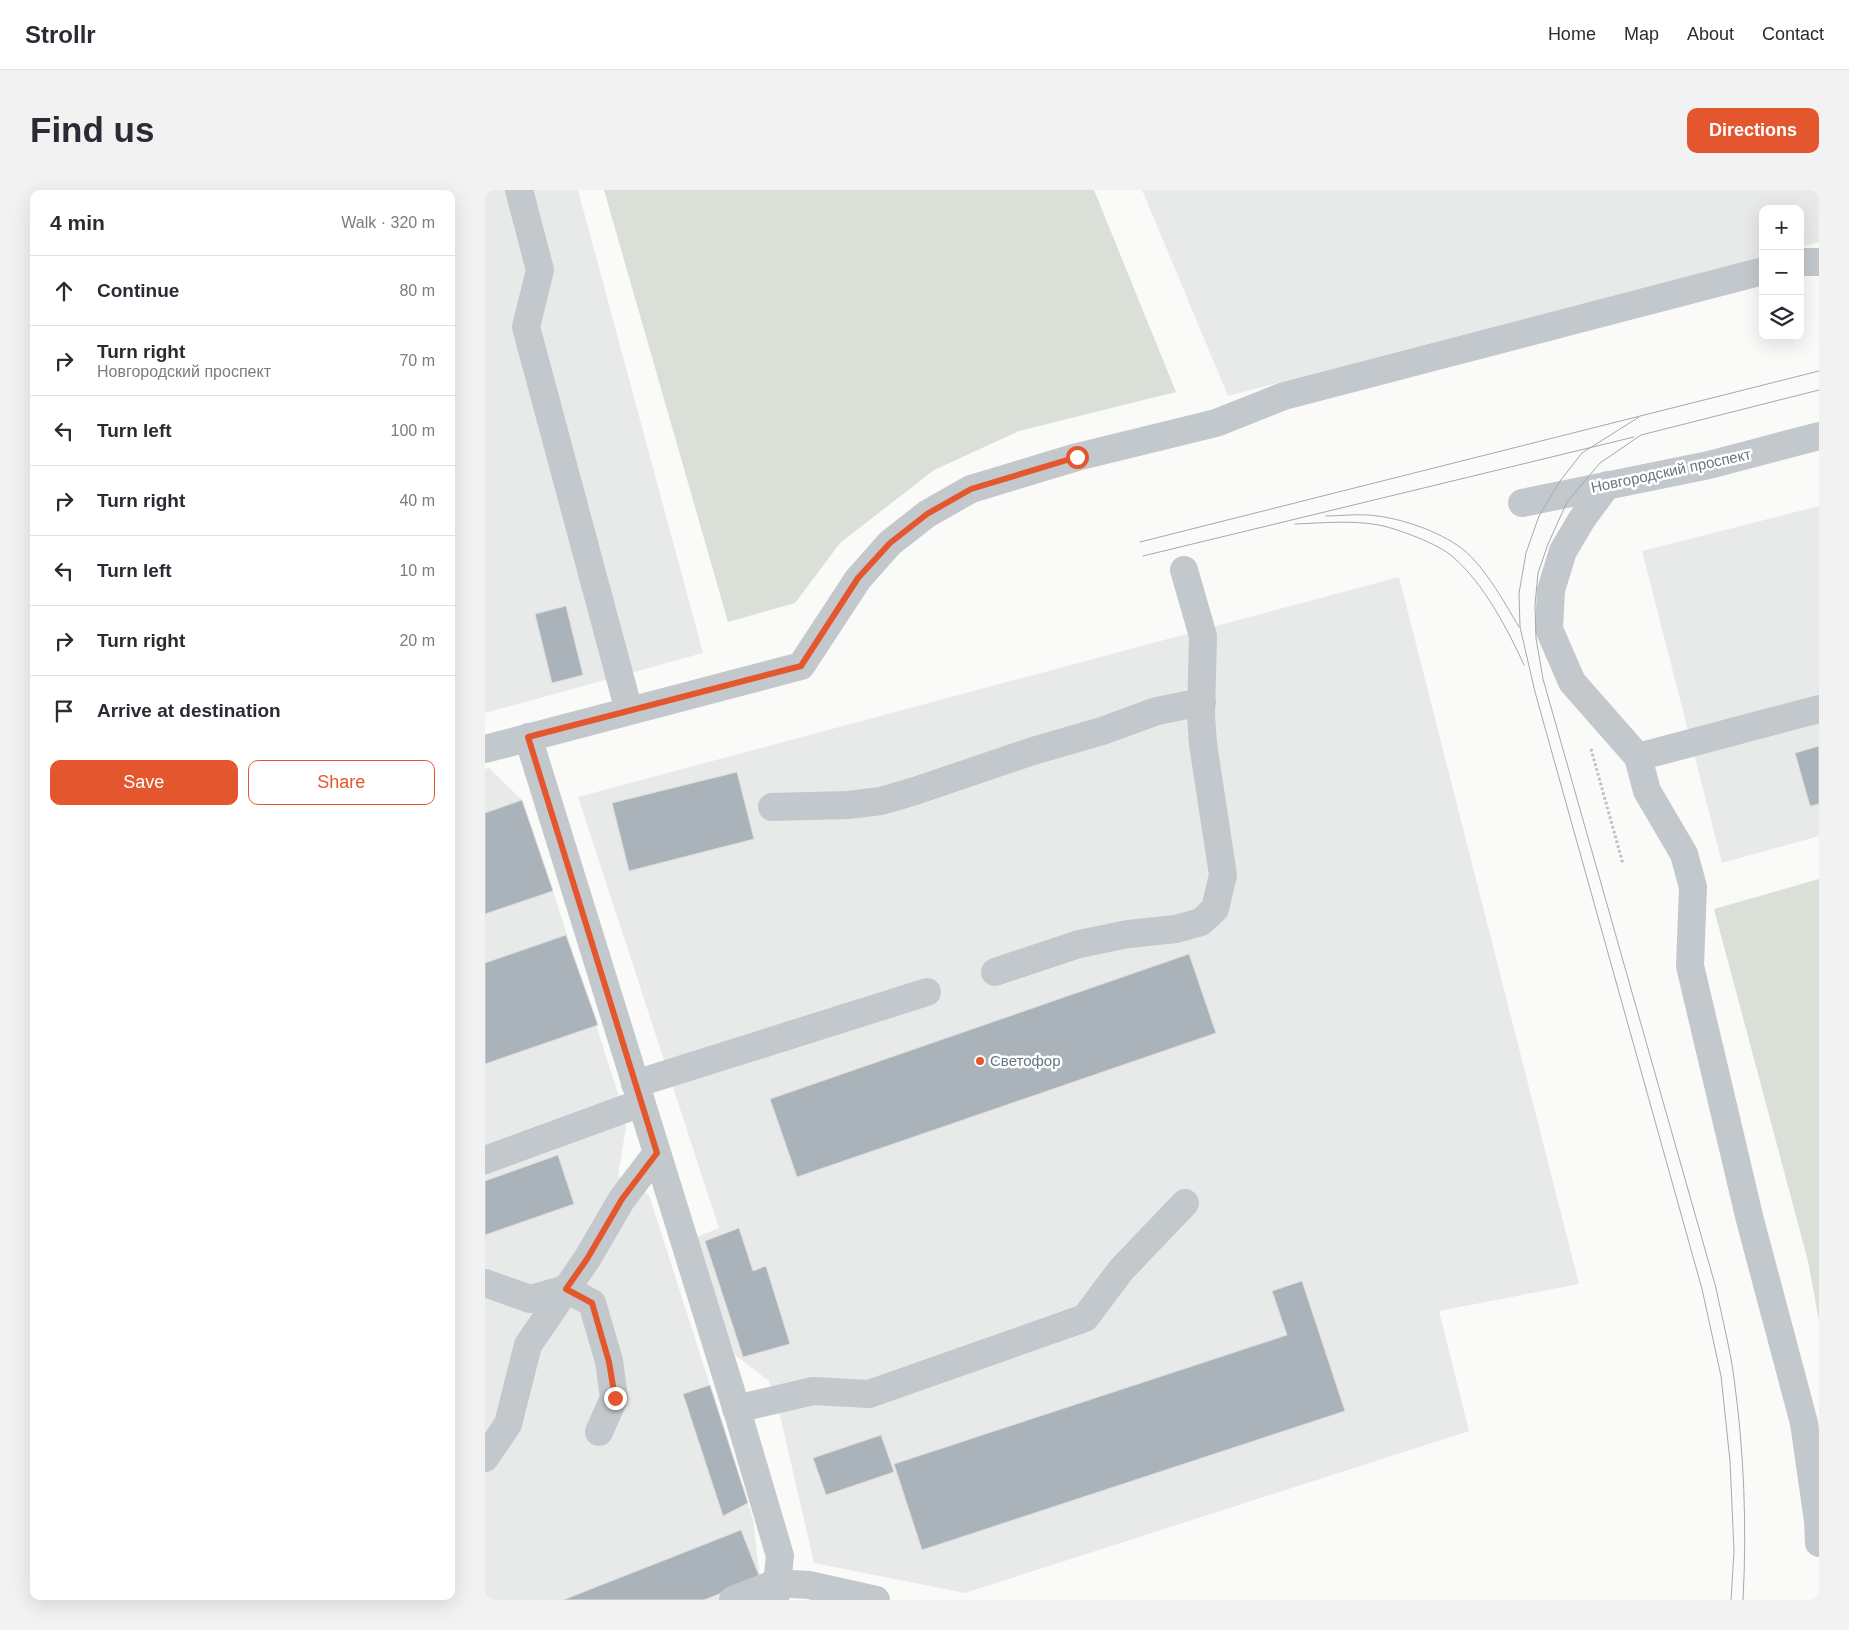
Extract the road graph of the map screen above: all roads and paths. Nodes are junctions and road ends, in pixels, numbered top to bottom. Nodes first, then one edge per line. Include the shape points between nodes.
1 (519, 190) edge
2 (1804, 262) edge
3 (1819, 262) edge
4 (1759, 272) edge
5 (1819, 436) edge
6 (1607, 485) junction
7 (1522, 503) dead end
8 (1185, 570) dead end
9 (1202, 702) junction
10 (1819, 710) edge
11 (629, 711) junction
12 (528, 737) junction
13 (485, 749) edge
14 (1591, 749) dead end
15 (1638, 757) junction
16 (772, 807) dead end
17 (1623, 864) dead end
18 (995, 972) dead end
19 (927, 992) dead end
20 (638, 1093) junction
21 (657, 1153) junction
22 (485, 1160) edge
23 (1185, 1203) dead end
24 (485, 1283) edge
25 (566, 1289) junction
26 (736, 1409) junction
27 (599, 1432) dead end
28 (485, 1458) edge
29 (1819, 1543) edge
30 (775, 1591) edge
31 (733, 1600) edge
32 (875, 1600) edge

1 - 11 street via 540,270 526,326
2 - 3 street
4 - 11 street via 1283,396 1216,423 1077,457 971,489 927,514 890,543 858,578 801,666
5 - 6 street, Новгородский проспект via 1709,465
6 - 7 street, Новгородский проспект
6 - 15 street via 1563,551 1551,590 1549,629 1572,682
8 - 9 street via 1203,636
9 - 16 street via 1157,711 881,801 848,806
9 - 18 street via 1203,744 1223,874 1215,909 1201,922 1079,944
10 - 15 street
11 - 12 street
12 - 13 street
12 - 20 street
14 - 17 path
15 - 29 street via 1647,791 1684,854 1693,887 1690,966 1750,1220 1804,1423
19 - 20 street
20 - 21 street
20 - 22 street
21 - 25 street via 622,1199
21 - 26 street
23 - 26 street via 1121,1270 1085,1318 869,1394 813,1391
24 - 25 street via 530,1299
25 - 27 street via 592,1303 609,1362 615,1398
25 - 28 street via 527,1345 508,1424
26 - 30 street via 780,1556
30 - 31 street
30 - 32 street via 809,1585

